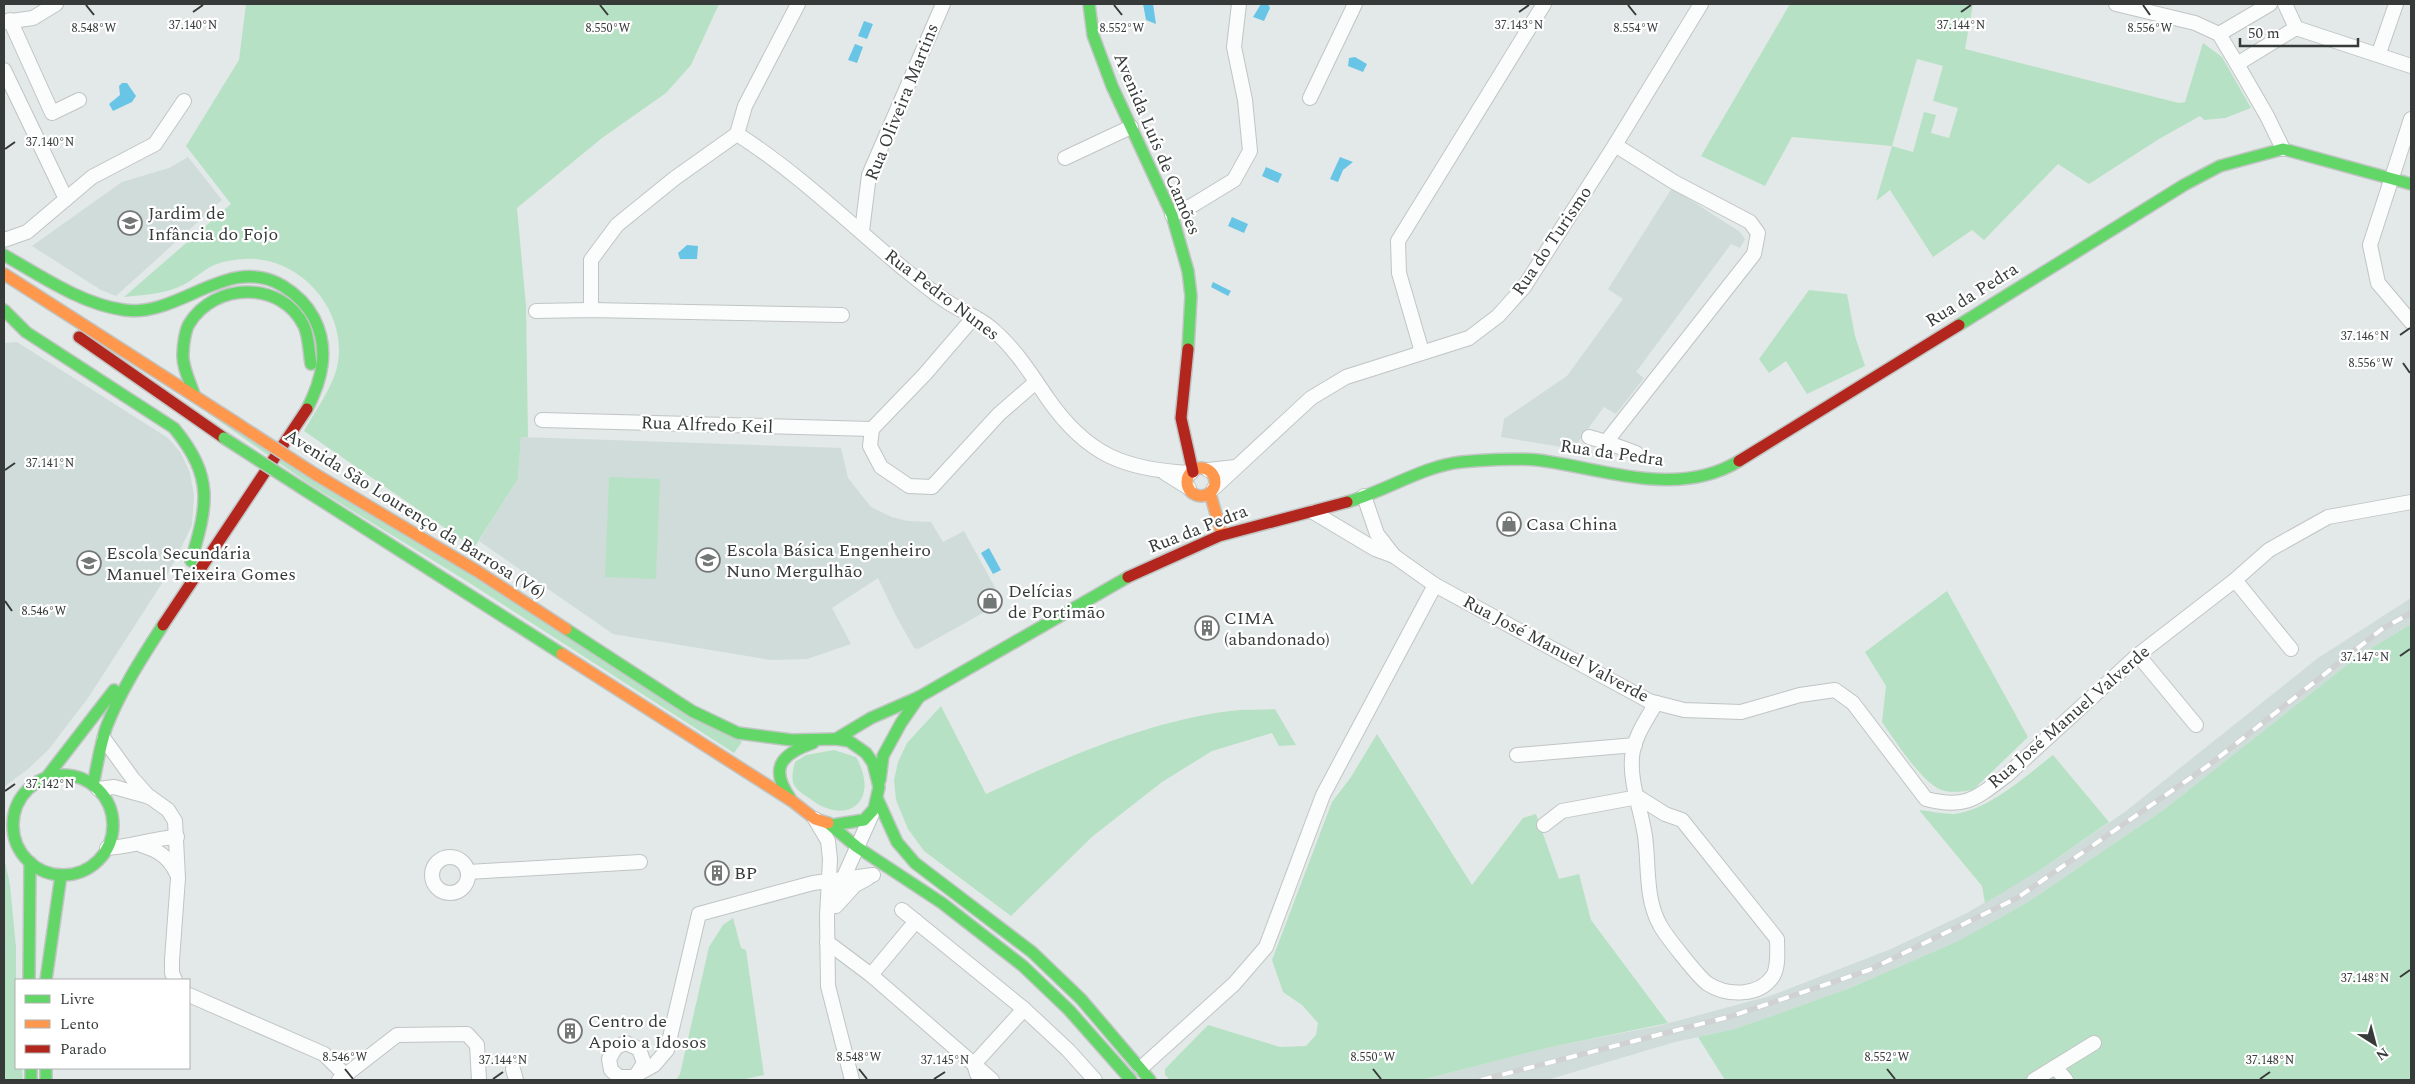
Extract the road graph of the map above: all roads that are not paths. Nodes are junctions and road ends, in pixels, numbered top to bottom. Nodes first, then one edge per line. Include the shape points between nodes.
1 (56, 4) edge
2 (798, 4) edge
3 (943, 4) edge
4 (1089, 4) edge
5 (1239, 4) edge
6 (1355, 4) edge
7 (1544, 4) edge
8 (1701, 4) edge
9 (2116, 4) edge
10 (2270, 4) edge
11 (2285, 4) edge
12 (2396, 4) edge
13 (7, 21) edge
14 (2296, 28) junction
15 (2219, 34) junction
16 (2379, 54) junction
17 (2236, 64) junction
18 (2411, 66) edge
19 (4, 70) edge
20 (1310, 98) dead end
21 (79, 100) dead end
22 (184, 101) dead end
23 (2411, 118) edge
24 (1132, 127) junction
25 (737, 134) junction
26 (1615, 145) junction
27 (2283, 149) junction
28 (1066, 158) dead end
29 (2393, 178) junction
30 (2411, 184) edge
31 (66, 199) junction
32 (1172, 215) junction
33 (862, 231) junction
34 (4, 240) edge
35 (4, 255) edge
36 (4, 274) edge
37 (4, 310) edge
38 (591, 310) junction
39 (536, 311) dead end
40 (842, 315) dead end
41 (974, 317) junction
42 (2411, 322) edge
43 (66, 328) dead end
44 (1422, 352) junction
45 (1188, 359) junction
46 (306, 378) dead end
47 (1036, 382) junction
48 (194, 394) junction
49 (542, 420) dead end
50 (872, 429) junction
51 (275, 434) dead end
52 (1588, 437) dead end
53 (1606, 442) junction
54 (1636, 453) dead end
55 (1236, 467) junction
56 (1207, 470) junction
57 (1162, 472) junction
58 (250, 473) dead end
59 (1192, 473) junction
60 (1189, 488) junction
61 (1212, 490) junction
62 (1364, 496) junction
63 (2411, 502) edge
64 (1313, 512) junction
65 (212, 529) dead end
66 (1222, 535) junction
67 (1394, 556) junction
68 (191, 561) junction
69 (2235, 580) junction
70 (1435, 585) junction
71 (2291, 649) dead end
72 (2138, 655) junction
73 (919, 697) junction
74 (1656, 703) junction
75 (2196, 725) dead end
76 (836, 738) junction
77 (104, 739) junction
78 (824, 740) junction
79 (1635, 745) junction
80 (1517, 755) dead end
81 (46, 778) junction
82 (96, 787) junction
83 (24, 794) junction
84 (1638, 797) junction
85 (150, 798) junction
86 (877, 798) junction
87 (792, 801) junction
88 (4, 803) edge
89 (815, 819) junction
90 (832, 825) junction
91 (1544, 825) dead end
92 (9, 835) edge
93 (177, 837) junction
94 (140, 845) junction
95 (858, 847) junction
96 (107, 848) junction
97 (30, 862) junction
98 (640, 862) dead end
99 (468, 872) dead end
100 (61, 874) junction
101 (872, 875) junction
102 (903, 875) junction
103 (178, 878) junction
104 (844, 879) junction
105 (829, 881) junction
106 (902, 910) dead end
107 (827, 916) junction
108 (916, 921) junction
109 (827, 942) junction
110 (871, 975) junction
111 (29, 979) edge
112 (46, 979) edge
113 (175, 979) edge
114 (190, 995) edge
115 (1024, 1010) junction
116 (2094, 1043) dead end
117 (974, 1064) junction
118 (2055, 1067) junction
119 (1141, 1068) junction
120 (632, 1077) edge
121 (344, 1079) edge
122 (479, 1080) edge
123 (852, 1080) edge
124 (979, 1080) edge
125 (992, 1080) edge
126 (1095, 1080) edge
127 (1132, 1080) edge
128 (1150, 1080) edge
129 (2034, 1080) edge
130 (2066, 1080) edge

1 - 13 street via 32,18
2 - 25 street via 745,106
3 - 33 street, Rua Oliveira Martins via 869,175
4 - 24 main road, Avenida Luís de Camões via 1093,35
5 - 32 street via 1234,47 1245,100 1250,152 1234,180
6 - 20 street
7 - 44 street via 1398,241 1399,273
8 - 26 street, Rua do Turismo
9 - 15 street via 2195,22
10 - 15 street
11 - 14 street
12 - 16 street
13 - 21 street via 52,112
14 - 16 street
14 - 17 street
15 - 17 street
16 - 18 street
17 - 27 street
19 - 31 street
22 - 31 street via 156,144 92,177
23 - 29 street
24 - 28 street
24 - 32 main road, Avenida Luís de Camões
25 - 33 street, Rua Pedro Nunes via 789,170
25 - 38 street via 675,178 617,226 591,260
26 - 44 street, Rua do Turismo via 1524,287 1469,338
26 - 53 street via 1674,182 1750,222 1758,233 1754,254
27 - 29 main road, Rua da Pedra
27 - 62 main road, Rua da Pedra via 2220,166 2184,185 1726,469 1691,478 1647,480 1536,460 1460,462
29 - 30 main road, Rua da Pedra
29 - 42 street via 2370,245 2378,283
31 - 34 street via 27,232
32 - 45 main road, Avenida Luís de Camões via 1188,271 1191,296
33 - 41 street, Rua Pedro Nunes via 943,299
35 - 77 main road via 89,299 121,310 160,308 182,301 229,277 262,277 277,282 308,306 324,344 318,385 299,419 162,626 120,700
36 - 48 main road, Avenida São Lourenço da Barrosa (V6)
37 - 68 main road via 26,332 174,428 189,444 197,460 206,501 204,520
38 - 39 street
38 - 40 street
41 - 47 street, Rua Pedro Nunes via 991,328 1022,360
41 - 50 street
43 - 87 main road, Avenida São Lourenço da Barrosa (V6), bridge via 224,438
44 - 55 street, Rua do Turismo via 1346,377 1311,398
45 - 56 main road, Avenida Luís de Camões via 1190,423
45 - 59 main road, Avenida Luís de Camões via 1181,418
46 - 48 main road via 311,364 311,348 298,317 287,304 274,296 257,290 233,290 211,300 197,312 183,341 181,358
47 - 50 street via 999,414 932,487 909,486 880,467 870,446
47 - 57 street, Rua Pedro Nunes via 1072,429 1092,447 1120,463
48 - 78 main road, Avenida São Lourenço da Barrosa (V6), bridge via 315,474 477,571 692,711 738,733 792,740
49 - 50 street, Rua Alfredo Keil
51 - 58 main road
52 - 53 street
53 - 54 street
55 - 56 street
55 - 61 street, Rua do Turismo
56 - 59 main road via 1199,469
56 - 61 main road, Avenida Luís de Camões via 1215,480
57 - 59 street, Rua Pedro Nunes
57 - 60 street, Rua Pedro Nunes
59 - 60 main road, Avenida Luís de Camões
60 - 61 main road via 1198,496
61 - 66 main road, Avenida Luís de Camões
62 - 64 main road, Rua da Pedra
62 - 67 street via 1377,534
63 - 69 street, Rua José Manuel Valverde via 2328,517 2269,550
64 - 66 main road, Rua da Pedra
64 - 67 street via 1375,549
65 - 68 main road
66 - 73 main road, Rua da Pedra via 1169,556 1117,583
67 - 70 street, Rua José Manuel Valverde
68 - 81 main road via 110,696
69 - 71 street
69 - 72 street, Rua José Manuel Valverde
70 - 74 street, Rua José Manuel Valverde
70 - 119 street via 1323,795 1266,948 1234,984
72 - 74 street, Rua José Manuel Valverde via 2007,775 1961,804 1926,799 1853,703 1835,690 1800,695 1741,712 1684,710
72 - 75 street
73 - 76 main road, Rua da Pedra
73 - 86 main road via 883,756
74 - 79 street
76 - 78 main road, Avenida São Lourenço da Barrosa (V6)
76 - 86 main road via 849,741 873,762
77 - 82 main road
77 - 85 street
78 - 87 main road, Avenida São Lourenço da Barrosa (V6) via 800,746 782,759 778,776
79 - 80 street
79 - 84 street via 1633,786
81 - 82 main road via 72,776
81 - 83 main road
82 - 85 street via 114,787
82 - 96 main road via 109,805 112,816 112,838
83 - 88 main road
83 - 92 main road
84 - 84 street via 1651,896 1660,925 1707,984 1729,993 1745,993 1760,987 1773,976 1777,939 1682,820
84 - 91 street via 1562,811
85 - 93 street via 173,816
86 - 90 main road, Avenida São Lourenço da Barrosa (V6) via 864,820
86 - 95 street
86 - 119 main road via 897,842 915,863 1032,952 1081,999
87 - 89 main road, Avenida São Lourenço da Barrosa (V6)
89 - 90 main road, Avenida São Lourenço da Barrosa (V6)
89 - 105 street via 828,841
90 - 95 main road, Avenida São Lourenço da Barrosa (V6)
92 - 97 main road
93 - 94 street
93 - 103 street
94 - 96 street
94 - 103 street via 160,852 172,863
95 - 102 main road, Avenida São Lourenço da Barrosa (V6)
95 - 104 street
96 - 100 main road via 93,865 83,871
97 - 100 main road via 40,869
97 - 111 main road
98 - 99 street
100 - 112 main road
101 - 102 street
101 - 104 street
101 - 107 street via 855,885
102 - 127 main road, Avenida São Lourenço da Barrosa (V6) via 1023,966 1069,1010
103 - 113 street via 172,960
104 - 105 street
104 - 107 street
105 - 107 street
105 - 120 street via 699,914 671,1041 662,1058
106 - 108 street
107 - 109 street
108 - 110 street
108 - 115 street
109 - 110 street
109 - 123 street via 828,986
110 - 117 street
114 - 121 street via 324,1054
115 - 117 street
115 - 126 street
116 - 118 street
117 - 124 street
117 - 125 street
118 - 129 street
118 - 130 street
119 - 128 main road
121 - 122 street via 397,1035 467,1034 477,1045

